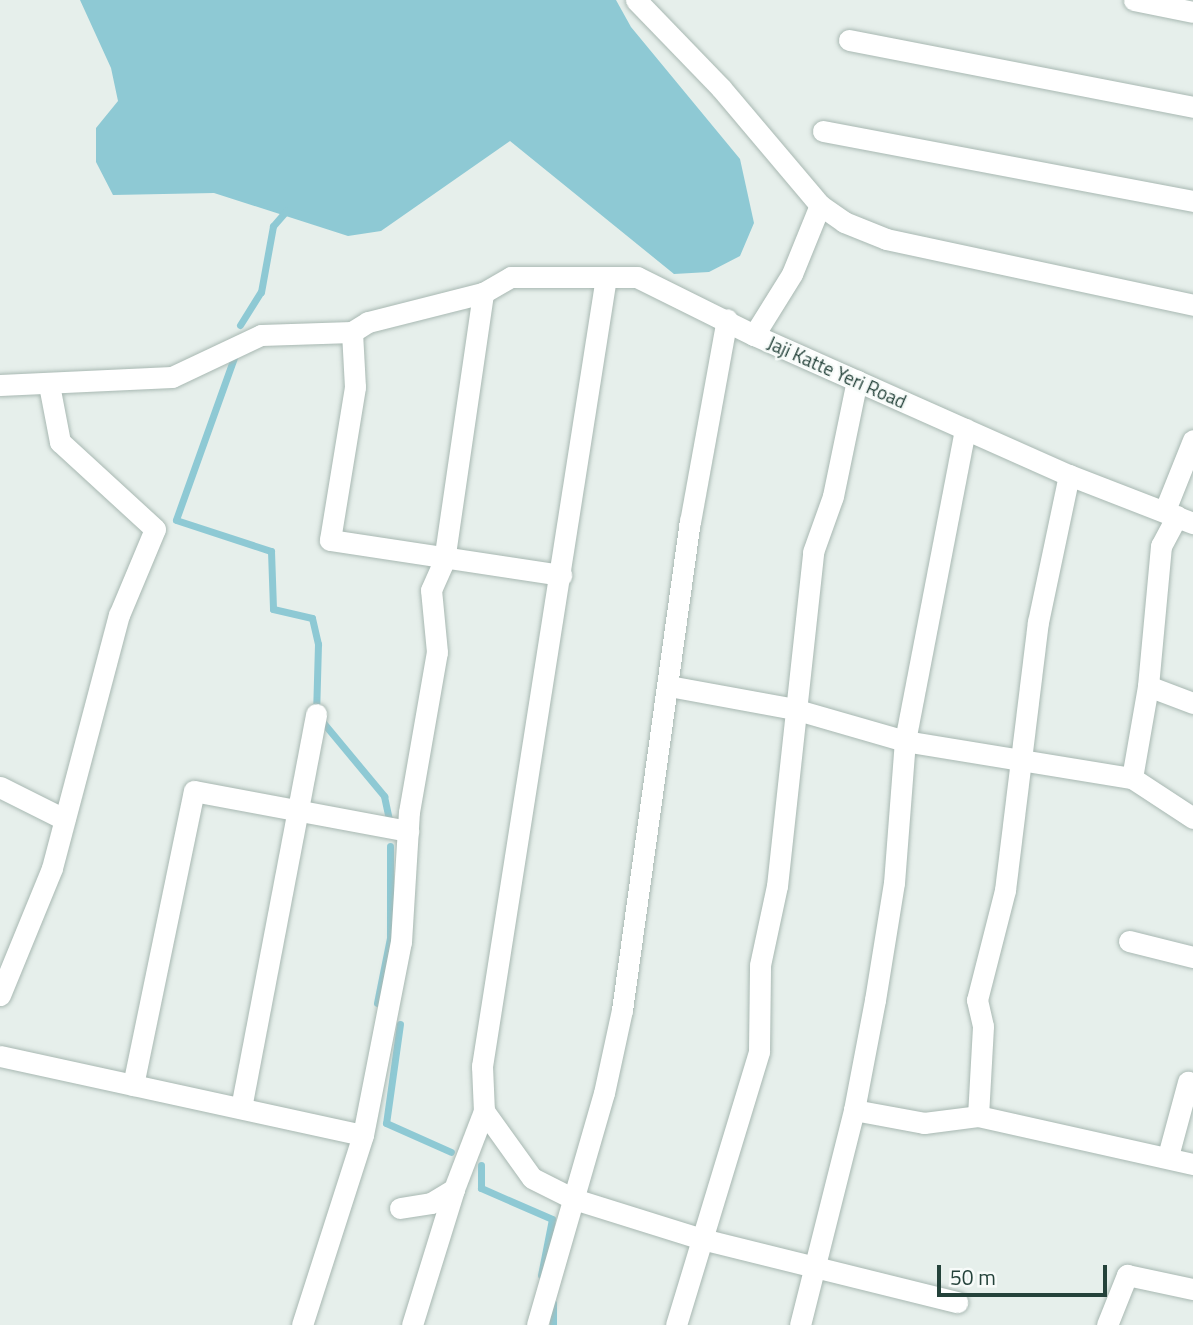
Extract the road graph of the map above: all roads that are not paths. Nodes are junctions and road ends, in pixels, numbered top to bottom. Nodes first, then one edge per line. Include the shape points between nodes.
1 (636, 0) edge
2 (1134, 0) edge
3 (1193, 12) edge
4 (849, 40) dead end
5 (1193, 107) edge
6 (823, 131) dead end
7 (1193, 201) edge
8 (821, 205) junction
9 (606, 276) junction
10 (484, 293) junction
11 (1193, 305) edge
12 (727, 319) junction
13 (352, 332) junction
14 (754, 335) junction
15 (857, 380) junction
16 (0, 385) edge
17 (49, 385) junction
18 (965, 429) junction
19 (1193, 440) edge
20 (1069, 475) junction
21 (1186, 481) edge
22 (1179, 516) edge
23 (444, 561) junction
24 (561, 575) junction
25 (669, 686) junction
26 (1148, 687) junction
27 (1193, 703) edge
28 (794, 709) junction
29 (316, 714) dead end
30 (905, 741) junction
31 (1019, 760) junction
32 (1132, 778) junction
33 (0, 787) edge
34 (298, 809) junction
35 (1193, 818) edge
36 (64, 819) junction
37 (408, 831) junction
38 (1129, 941) dead end
39 (1193, 957) edge
40 (0, 995) edge
41 (0, 1056) edge
42 (1188, 1082) dead end
43 (133, 1085) junction
44 (241, 1108) junction
45 (854, 1110) junction
46 (484, 1111) junction
47 (978, 1116) junction
48 (363, 1135) junction
49 (1168, 1156) junction
50 (1193, 1164) edge
51 (454, 1189) junction
52 (574, 1199) junction
53 (400, 1208) dead end
54 (702, 1239) junction
55 (813, 1267) junction
56 (1193, 1289) edge
57 (957, 1302) dead end
58 (302, 1325) edge
59 (412, 1325) edge
60 (537, 1325) edge
61 (676, 1325) edge
62 (800, 1325) edge
63 (1107, 1325) edge

1 - 8 street via 721,88
2 - 3 street
4 - 5 street
6 - 7 street
8 - 11 street via 844,222 886,239
8 - 14 street, Jaji Katte Yeri Road via 792,274
9 - 10 street via 511,276
9 - 12 street via 637,276
9 - 24 street
10 - 13 street via 368,323
10 - 23 street
12 - 14 street
12 - 25 street via 690,522
13 - 17 street via 261,335 172,377
13 - 23 street via 355,387 330,540
14 - 15 street, Jaji Katte Yeri Road
15 - 18 street, Jaji Katte Yeri Road
15 - 28 street via 833,496 813,552
16 - 17 street
17 - 36 street via 60,442 155,529 119,615
18 - 20 street, Jaji Katte Yeri Road
18 - 30 street
19 - 21 street
20 - 22 street, Jaji Katte Yeri Road
20 - 31 street via 1038,622
21 - 22 street
22 - 26 street via 1161,546
23 - 24 street
23 - 37 street via 431,590 437,652
24 - 46 street via 482,1066
25 - 28 street
25 - 52 street via 622,1010
26 - 27 street
26 - 32 street
28 - 30 street
28 - 54 street via 778,886 760,965 759,1051
29 - 34 street
30 - 31 street
30 - 45 street via 894,883
31 - 32 street
31 - 47 street via 1005,890 976,1000 983,1026
32 - 35 street
33 - 36 street
34 - 37 street
34 - 43 street via 194,792
34 - 44 street
36 - 40 street via 52,868
37 - 48 street via 401,942
38 - 39 street
41 - 43 street
42 - 49 street
43 - 44 street
44 - 48 street
45 - 47 street via 924,1123
45 - 55 street
46 - 51 street
46 - 52 street via 532,1178
47 - 49 street
48 - 58 street
49 - 50 street
51 - 53 street via 431,1203
51 - 59 street
52 - 54 street
52 - 60 street
54 - 55 street
54 - 61 street
55 - 57 street
55 - 62 street
56 - 63 street via 1127,1275

